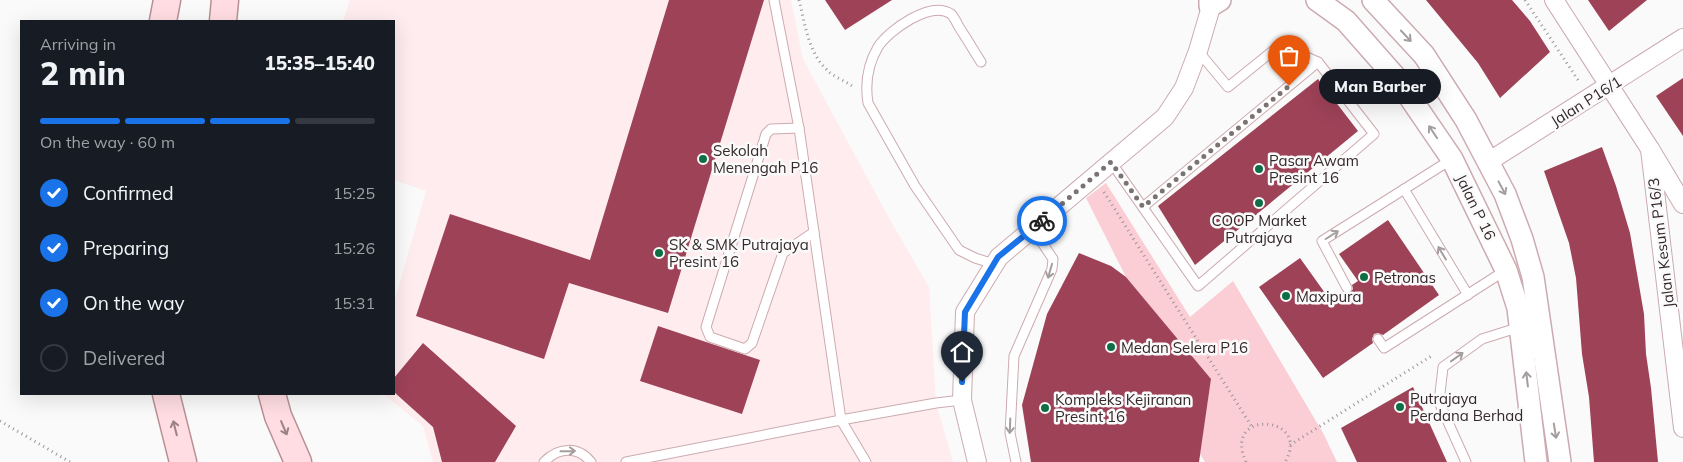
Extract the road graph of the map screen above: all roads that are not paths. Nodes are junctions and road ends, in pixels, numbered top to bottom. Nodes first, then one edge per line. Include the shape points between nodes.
1 (166, 0) edge
2 (225, 0) edge
3 (774, 0) edge
4 (1317, 0) edge
5 (1373, 0) edge
6 (1554, 0) edge
7 (1213, 2) edge
8 (163, 20) edge
9 (223, 20) edge
10 (1683, 38) edge
11 (1198, 51) junction
12 (981, 62) dead end
13 (1318, 62) junction
14 (1610, 86) junction
15 (799, 128) junction
16 (1650, 149) junction
17 (1452, 159) junction
18 (1111, 162) junction
19 (1488, 162) junction
20 (1404, 189) junction
21 (1683, 204) edge
22 (1143, 207) junction
23 (1033, 229) junction
24 (814, 232) junction
25 (994, 264) junction
26 (1506, 270) junction
27 (1347, 288) dead end
28 (1468, 294) junction
29 (1520, 327) junction
30 (1378, 339) dead end
31 (166, 395) edge
32 (272, 395) edge
33 (962, 400) junction
34 (841, 420) junction
35 (1683, 428) edge
36 (183, 462) edge
37 (298, 462) edge
38 (544, 462) edge
39 (591, 462) edge
40 (626, 462) edge
41 (866, 462) edge
42 (977, 462) edge
43 (1016, 462) edge
44 (1466, 462) edge
45 (1536, 462) edge
46 (1560, 462) edge

1 - 8 main road
2 - 9 main road
3 - 15 lane
17 -> 4 street, Jalan P 16 via 1398,80 1346,21
5 -> 19 street, Jalan P 16 via 1424,55 1466,120
6 - 14 street, Jalan Kesum P16/3
7 - 11 street
10 - 14 street, Jalan P16/1
11 - 13 lane via 1228,87 1280,45
11 - 18 street via 1184,88 1165,117
12 - 25 lane via 951,14 942,9 928,10 903,21 879,47 870,66 866,88 868,102 914,186 959,250
13 - 22 lane
13 - 22 lane via 1374,134 1198,286
14 - 16 street, Jalan Kesum P16/3
14 - 19 street, Jalan P16/1
15 - 24 lane
15 - 24 lane via 771,130 766,134 706,327 710,337 745,349 752,343 783,253
16 - 21 street, Jalan Kesum P16/3
16 - 35 street, Jalan Kesum P16/3
17 - 20 lane
17 - 26 street, Jalan P 16
18 - 22 lane
18 - 23 street
19 -> 46 street, Jalan P 16 via 1509,203 1532,277
27 -> 20 lane via 1322,241
28 -> 20 lane
23 - 25 street via 998,257
23 -> 43 lane via 1053,258 1052,269 1014,356 1010,433
24 - 34 lane
25 - 33 street via 965,312
26 - 28 lane
26 - 29 street, Jalan P 16 via 1518,308
28 - 30 lane via 1384,348
44 -> 29 lane via 1439,402 1443,367 1482,339
45 -> 29 street, Jalan P 16
36 -> 31 main road
32 -> 37 main road
33 - 34 lane
33 - 42 street
34 - 40 lane
34 - 41 lane
38 -> 39 lane via 549,456 566,450 575,450

